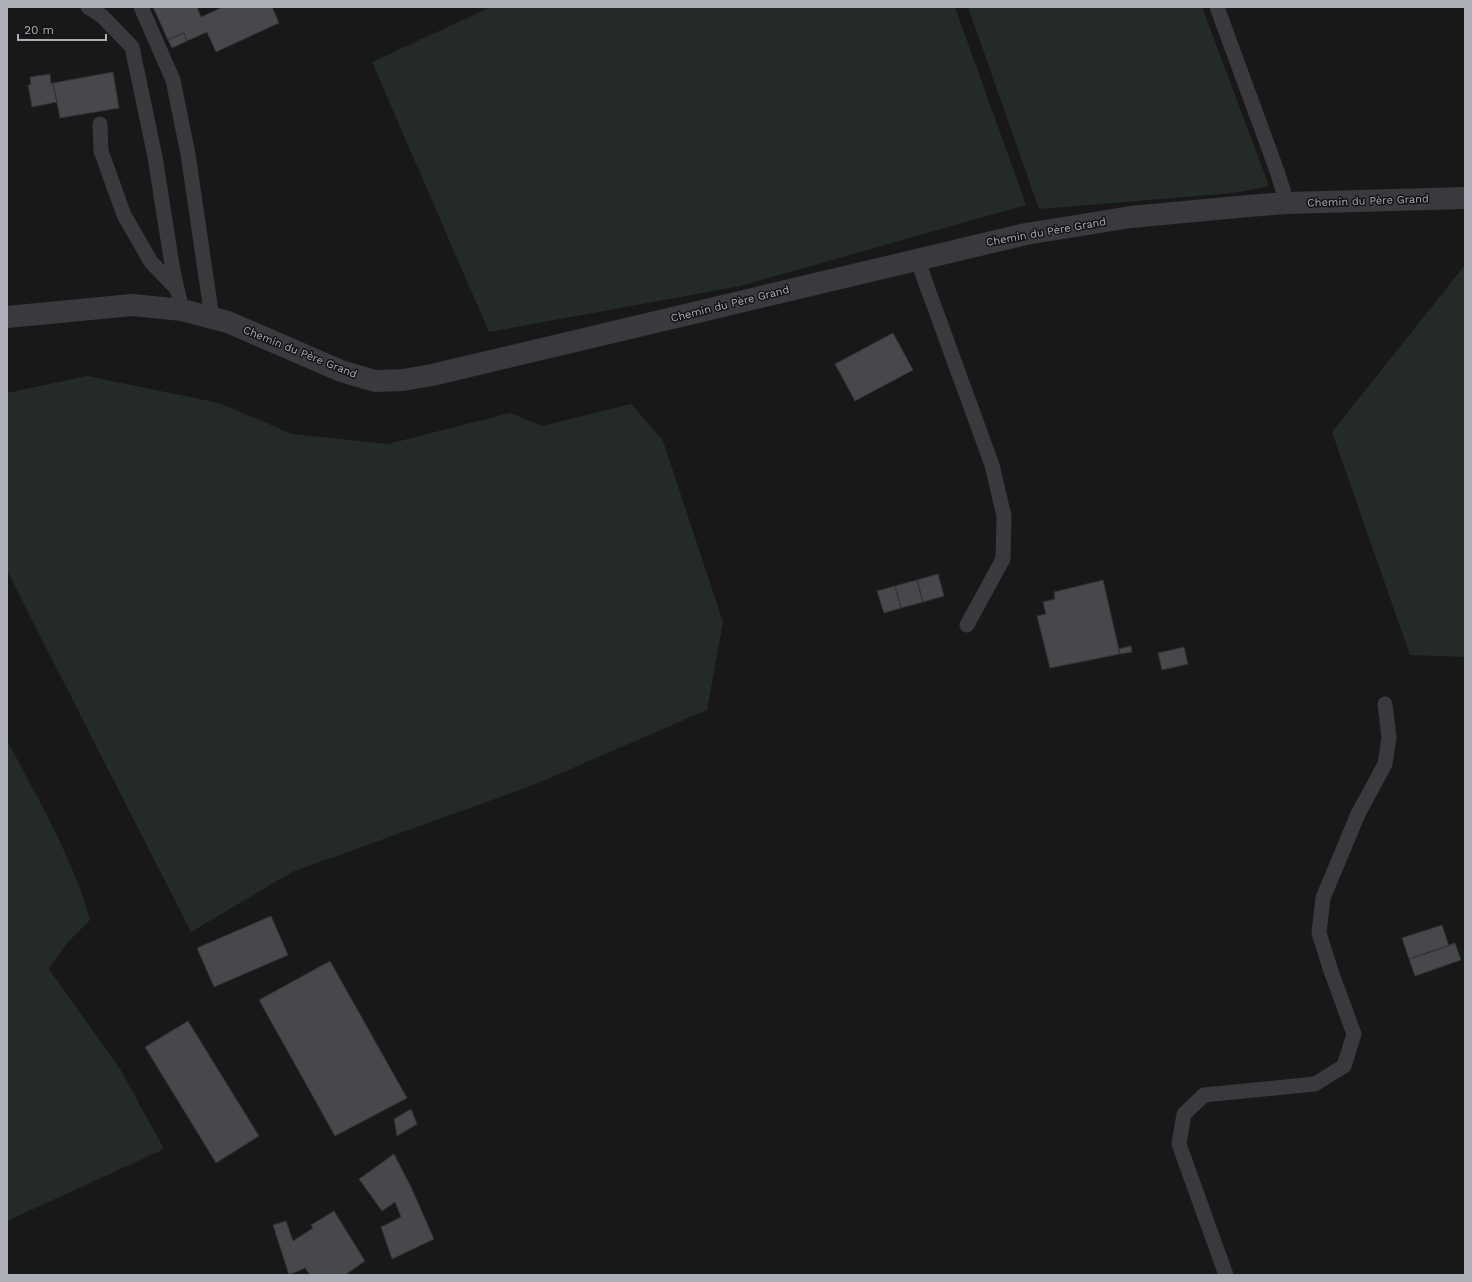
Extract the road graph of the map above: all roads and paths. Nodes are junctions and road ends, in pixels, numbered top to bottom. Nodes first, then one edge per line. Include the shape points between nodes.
1 (88, 7) edge
2 (141, 7) edge
3 (1217, 7) edge
4 (100, 124) dead end
5 (1465, 198) edge
6 (1287, 203) junction
7 (917, 259) junction
8 (177, 288) junction
9 (182, 310) junction
10 (7, 317) edge
11 (212, 318) junction
12 (967, 625) dead end
13 (1385, 704) dead end
14 (1226, 1275) edge

1 - 8 lane via 102,16 132,47 156,158
2 - 11 lane via 173,80 188,154
3 - 6 lane
4 - 8 lane via 101,151 124,215 151,262
5 - 6 street, Chemin du Père Grand
6 - 7 street, Chemin du Père Grand via 1131,217 1026,234
7 - 11 street, Chemin du Père Grand via 403,380 375,381 341,371 228,322
7 - 12 lane via 992,465 1004,516 1003,559
8 - 9 lane
9 - 10 street, Chemin du Père Grand via 132,305
9 - 11 street, Chemin du Père Grand
13 - 14 lane via 1389,738 1385,764 1358,814 1323,898 1319,933 1354,1034 1344,1066 1315,1084 1204,1095 1184,1114 1179,1144

